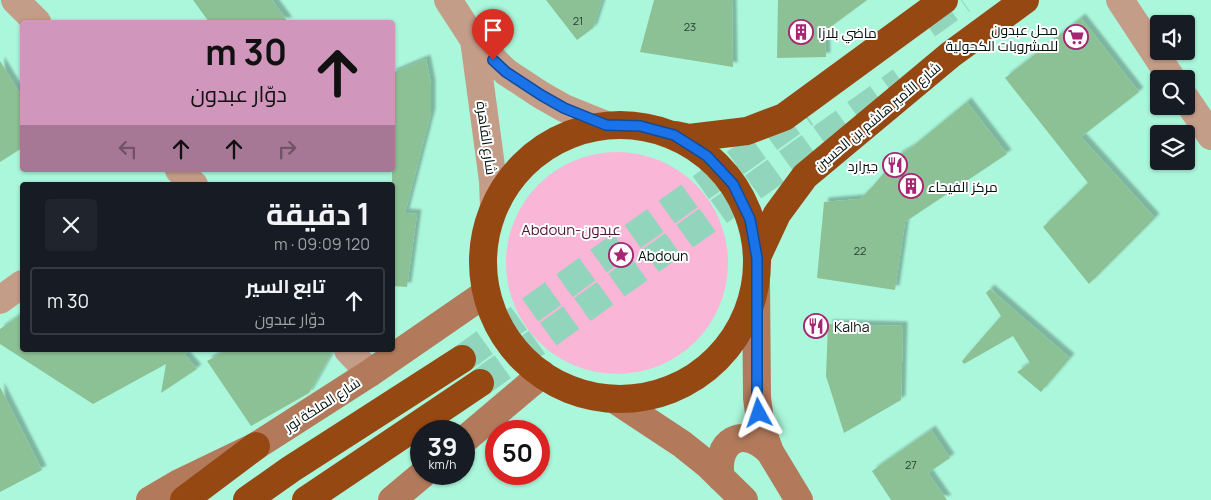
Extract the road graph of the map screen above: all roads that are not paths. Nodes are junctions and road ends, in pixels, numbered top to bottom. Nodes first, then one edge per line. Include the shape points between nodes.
1 (16, 0) edge
2 (448, 0) edge
3 (944, 0) tunnel mouth
4 (1025, 0) edge
5 (1120, 0) edge
6 (35, 20) edge
7 (474, 40) junction
8 (1166, 70) edge
9 (1195, 112) edge
10 (606, 125) junction
11 (674, 135) junction
12 (1211, 136) edge
13 (181, 172) edge
14 (191, 182) edge
15 (494, 207) junction
16 (757, 269) junction
17 (20, 285) edge
18 (486, 293) junction
19 (0, 300) edge
20 (350, 352) edge
21 (462, 359) tunnel mouth
22 (370, 373) junction
23 (542, 374) junction
24 (480, 383) tunnel mouth
25 (614, 399) junction
26 (475, 431) edge
27 (256, 446) junction
28 (770, 452) junction
29 (721, 478) junction
30 (410, 485) edge
31 (150, 500) edge
32 (184, 500) edge
33 (247, 500) edge
34 (306, 500) edge
35 (392, 500) edge
36 (744, 500) edge
37 (799, 500) edge

1 - 6 street
2 - 7 street, شارع القاهرة
3 - 11 highway via 784,118 747,131 689,138
4 - 16 highway, شارع الأمير هاشم بن الحسين via 950,55 805,176 777,214
5 - 8 street
7 - 10 street, شارع القاهرة via 506,72 541,95
7 - 15 street, شارع القاهرة
9 - 12 street
10 - 11 highway, شارع الأمير هاشم بن الحسين via 640,126
10 - 15 highway, شارع الأمير هاشم بن الحسين via 570,134 538,151 512,176
11 - 16 highway via 707,156 733,184 750,219
13 - 14 street
15 - 18 highway, شارع الأمير هاشم بن الحسين via 483,249
16 - 25 highway, شارع الأمير هاشم بن الحسين via 745,320 723,354 692,379 654,394
16 - 28 street via 757,398 761,427
17 - 19 street
18 - 22 street, شارع الملكة نور
18 - 23 highway, شارع الأمير هاشم بن الحسين via 498,324 517,352
20 - 22 street
21 - 33 highway
22 - 27 street, شارع الملكة نور
23 - 25 highway, شارع الأمير هاشم بن الحسين via 565,387
23 - 26 street
24 - 34 highway
25 - 29 street via 682,444
27 - 31 street, شارع الملكة نور
27 - 32 highway
28 - 29 street via 757,441 734,440 723,453
28 - 37 street
29 - 36 street
30 - 35 street

